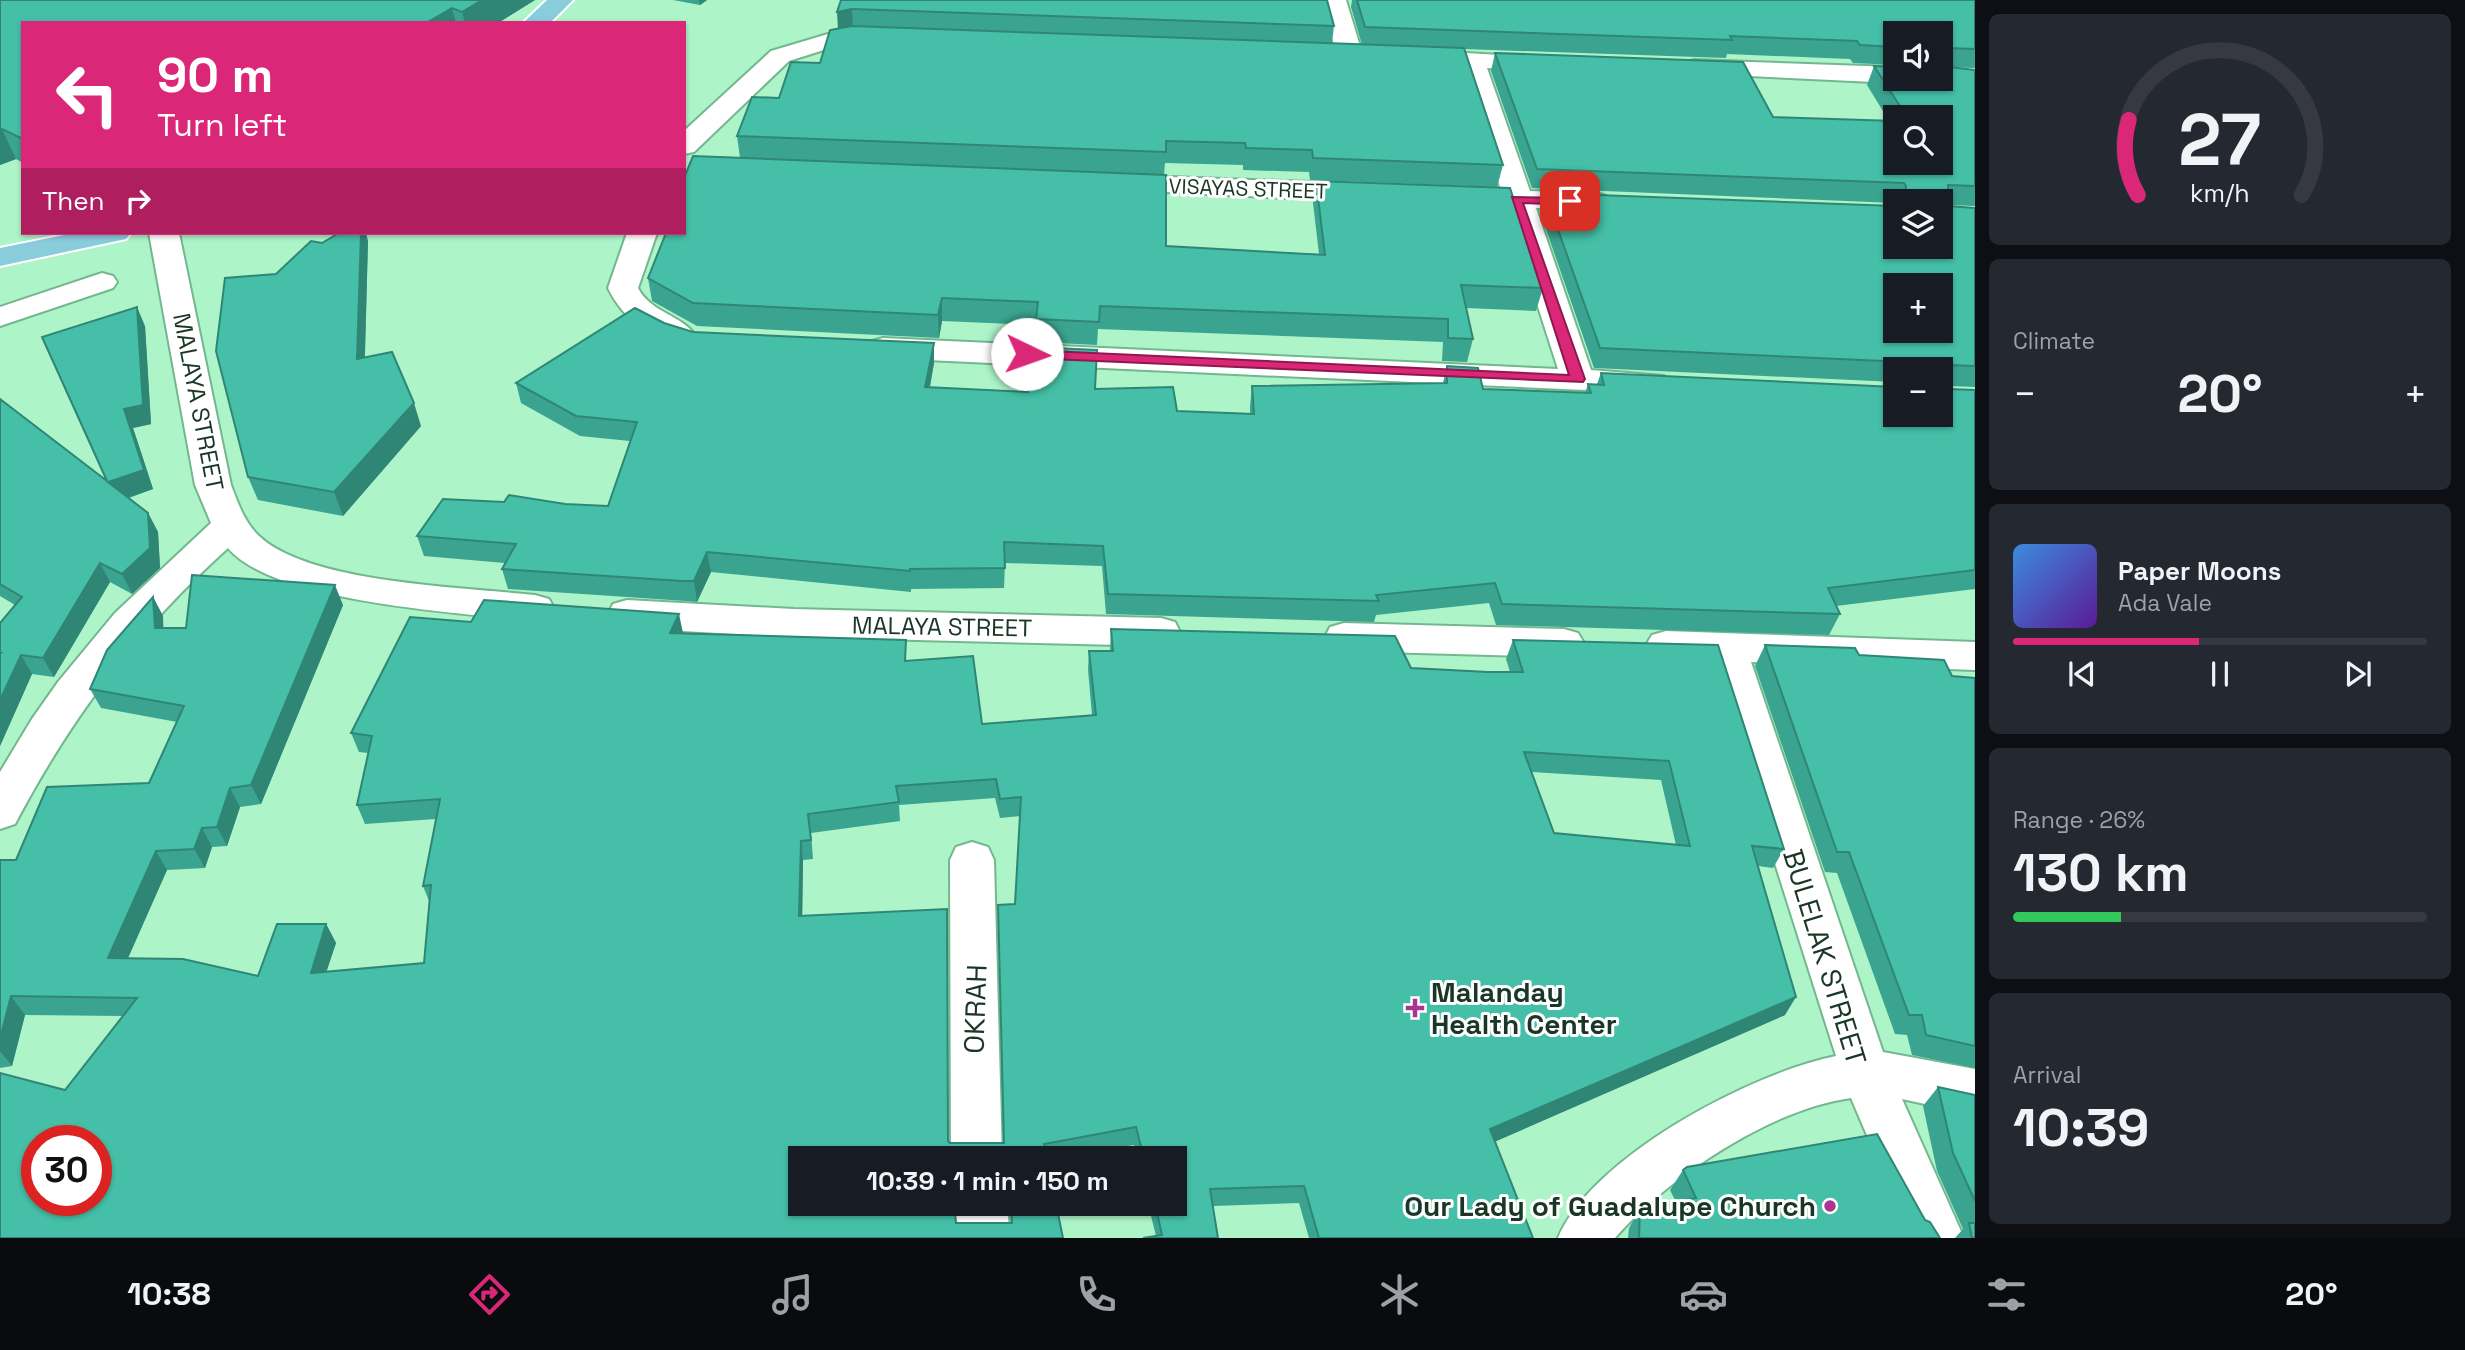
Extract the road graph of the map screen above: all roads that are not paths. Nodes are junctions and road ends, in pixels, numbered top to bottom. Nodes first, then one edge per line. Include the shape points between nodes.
1 (561, 0) edge
2 (1334, 0) edge
3 (538, 21) edge
4 (909, 39) edge
5 (1323, 55) edge
6 (1350, 56) junction
7 (1472, 61) junction
8 (1568, 64) edge
9 (1663, 67) edge
10 (1883, 75) edge
11 (689, 160) edge
12 (1086, 182) edge
13 (1391, 194) edge
14 (1433, 196) edge
15 (1516, 199) junction
16 (1624, 203) edge
17 (106, 235) edge
18 (164, 235) edge
19 (641, 235) edge
20 (0, 257) edge
21 (103, 282) dead end
22 (0, 317) edge
23 (710, 340) edge
24 (848, 346) edge
25 (1578, 379) junction
26 (1688, 385) edge
27 (230, 526) junction
28 (1192, 633) edge
29 (1314, 636) edge
30 (1726, 647) junction
31 (1975, 656) edge
32 (0, 812) edge
33 (972, 860) dead end
34 (1866, 1074) junction
35 (1975, 1092) edge
36 (976, 1146) edge
37 (982, 1216) edge
38 (984, 1238) edge
39 (1584, 1238) edge
40 (1938, 1238) edge

1 - 3 main road
2 - 6 street
4 - 11 street via 853,37 780,56
5 - 6 street
6 - 7 street
7 - 8 street
7 - 15 street
9 - 10 street
12 - 13 street, VISAYAS STREET
14 - 15 street
15 - 16 street
15 - 25 street
17 - 20 main road
18 - 27 street, MALAYA STREET via 213,485
19 - 23 street via 623,288 628,301 681,336
21 - 22 street
24 - 25 street
25 - 26 street
27 - 28 street, MALAYA STREET via 268,561 362,589 581,612 794,623
27 - 32 street via 170,578 107,647 53,718
29 - 30 street
30 - 31 street
30 - 34 street, BULELAK STREET
33 - 36 street, OKRAH via 977,933 972,1094
34 - 35 street
34 - 39 street, BULELAK STREET via 1814,1084 1741,1114 1638,1180 1608,1206
34 - 40 street
37 - 38 street

